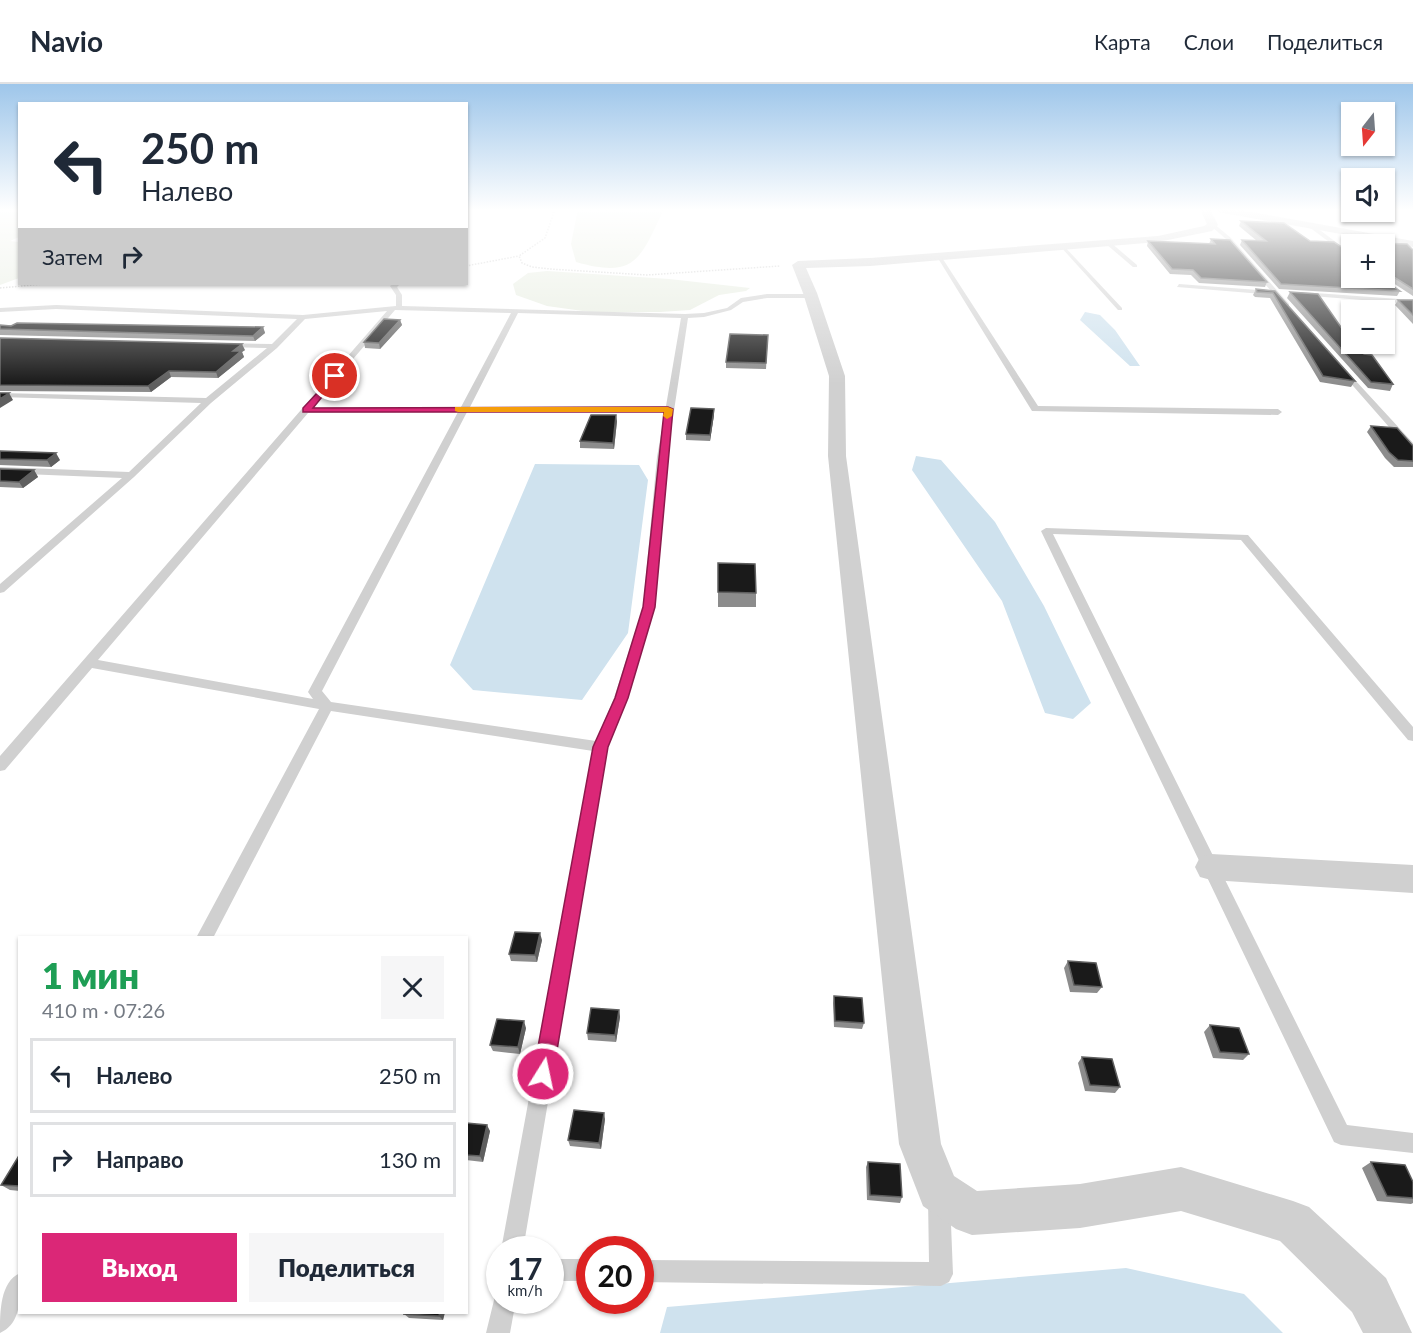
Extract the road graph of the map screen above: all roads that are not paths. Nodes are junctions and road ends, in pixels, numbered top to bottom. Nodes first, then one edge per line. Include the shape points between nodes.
1 (799, 267) edge
2 (947, 267) edge
3 (1081, 267) edge
4 (1254, 267) edge
5 (393, 285) edge
6 (1179, 286) dead end
7 (1277, 293) junction
8 (811, 296) junction
9 (1403, 296) dead end
10 (1412, 302) edge
11 (396, 308) junction
12 (1120, 309) dead end
13 (0, 310) edge
14 (1292, 310) edge
15 (516, 311) junction
16 (685, 316) junction
17 (303, 317) junction
18 (215, 344) edge
19 (274, 346) junction
20 (1337, 362) edge
21 (0, 395) edge
22 (208, 401) junction
23 (465, 409) junction
24 (668, 409) junction
25 (306, 410) junction
26 (1278, 412) dead end
27 (1413, 449) edge
28 (0, 470) edge
29 (131, 475) junction
30 (0, 578) edge
31 (14, 579) junction
32 (0, 590) edge
33 (88, 663) junction
34 (327, 706) junction
35 (1413, 736) edge
36 (600, 747) junction
37 (0, 766) edge
38 (1211, 867) junction
39 (1413, 879) edge
40 (205, 936) edge
41 (1413, 1143) edge
42 (938, 1191) junction
43 (514, 1236) edge
44 (654, 1271) edge
45 (18, 1288) edge
46 (501, 1314) edge
47 (0, 1321) edge
48 (498, 1333) edge
49 (1388, 1333) edge

1 - 8 street
2 - 26 lane via 1035,409
3 - 12 lane
4 - 7 lane
5 - 11 lane via 399,295
6 - 7 lane
7 - 10 lane
7 - 14 lane
8 - 16 lane via 741,300 729,309
8 - 42 street via 837,376 837,456 920,1144
9 - 10 lane
11 - 15 lane
11 - 17 lane
11 - 25 lane
13 - 17 lane via 56,307
15 - 16 lane
15 - 23 lane
16 - 24 lane
17 - 19 lane
18 - 19 lane
19 - 22 lane
20 - 27 lane
21 - 22 lane
22 - 29 lane
23 - 24 lane
23 - 25 lane
23 - 34 lane via 315,692
24 - 36 lane via 649,607 621,698
25 - 33 lane
28 - 29 lane
29 - 31 lane
30 - 31 lane
31 - 32 lane
33 - 34 lane
33 - 37 lane
34 - 36 lane
34 - 40 lane
35 - 38 lane via 1244,537 1046,531
36 - 43 lane
38 - 39 street
38 - 41 lane via 1341,1135
42 - 44 lane via 941,1274
42 - 49 street via 972,1213 1080,1206 1181,1189 1293,1223 1369,1295
45 - 47 lane
46 - 48 lane

